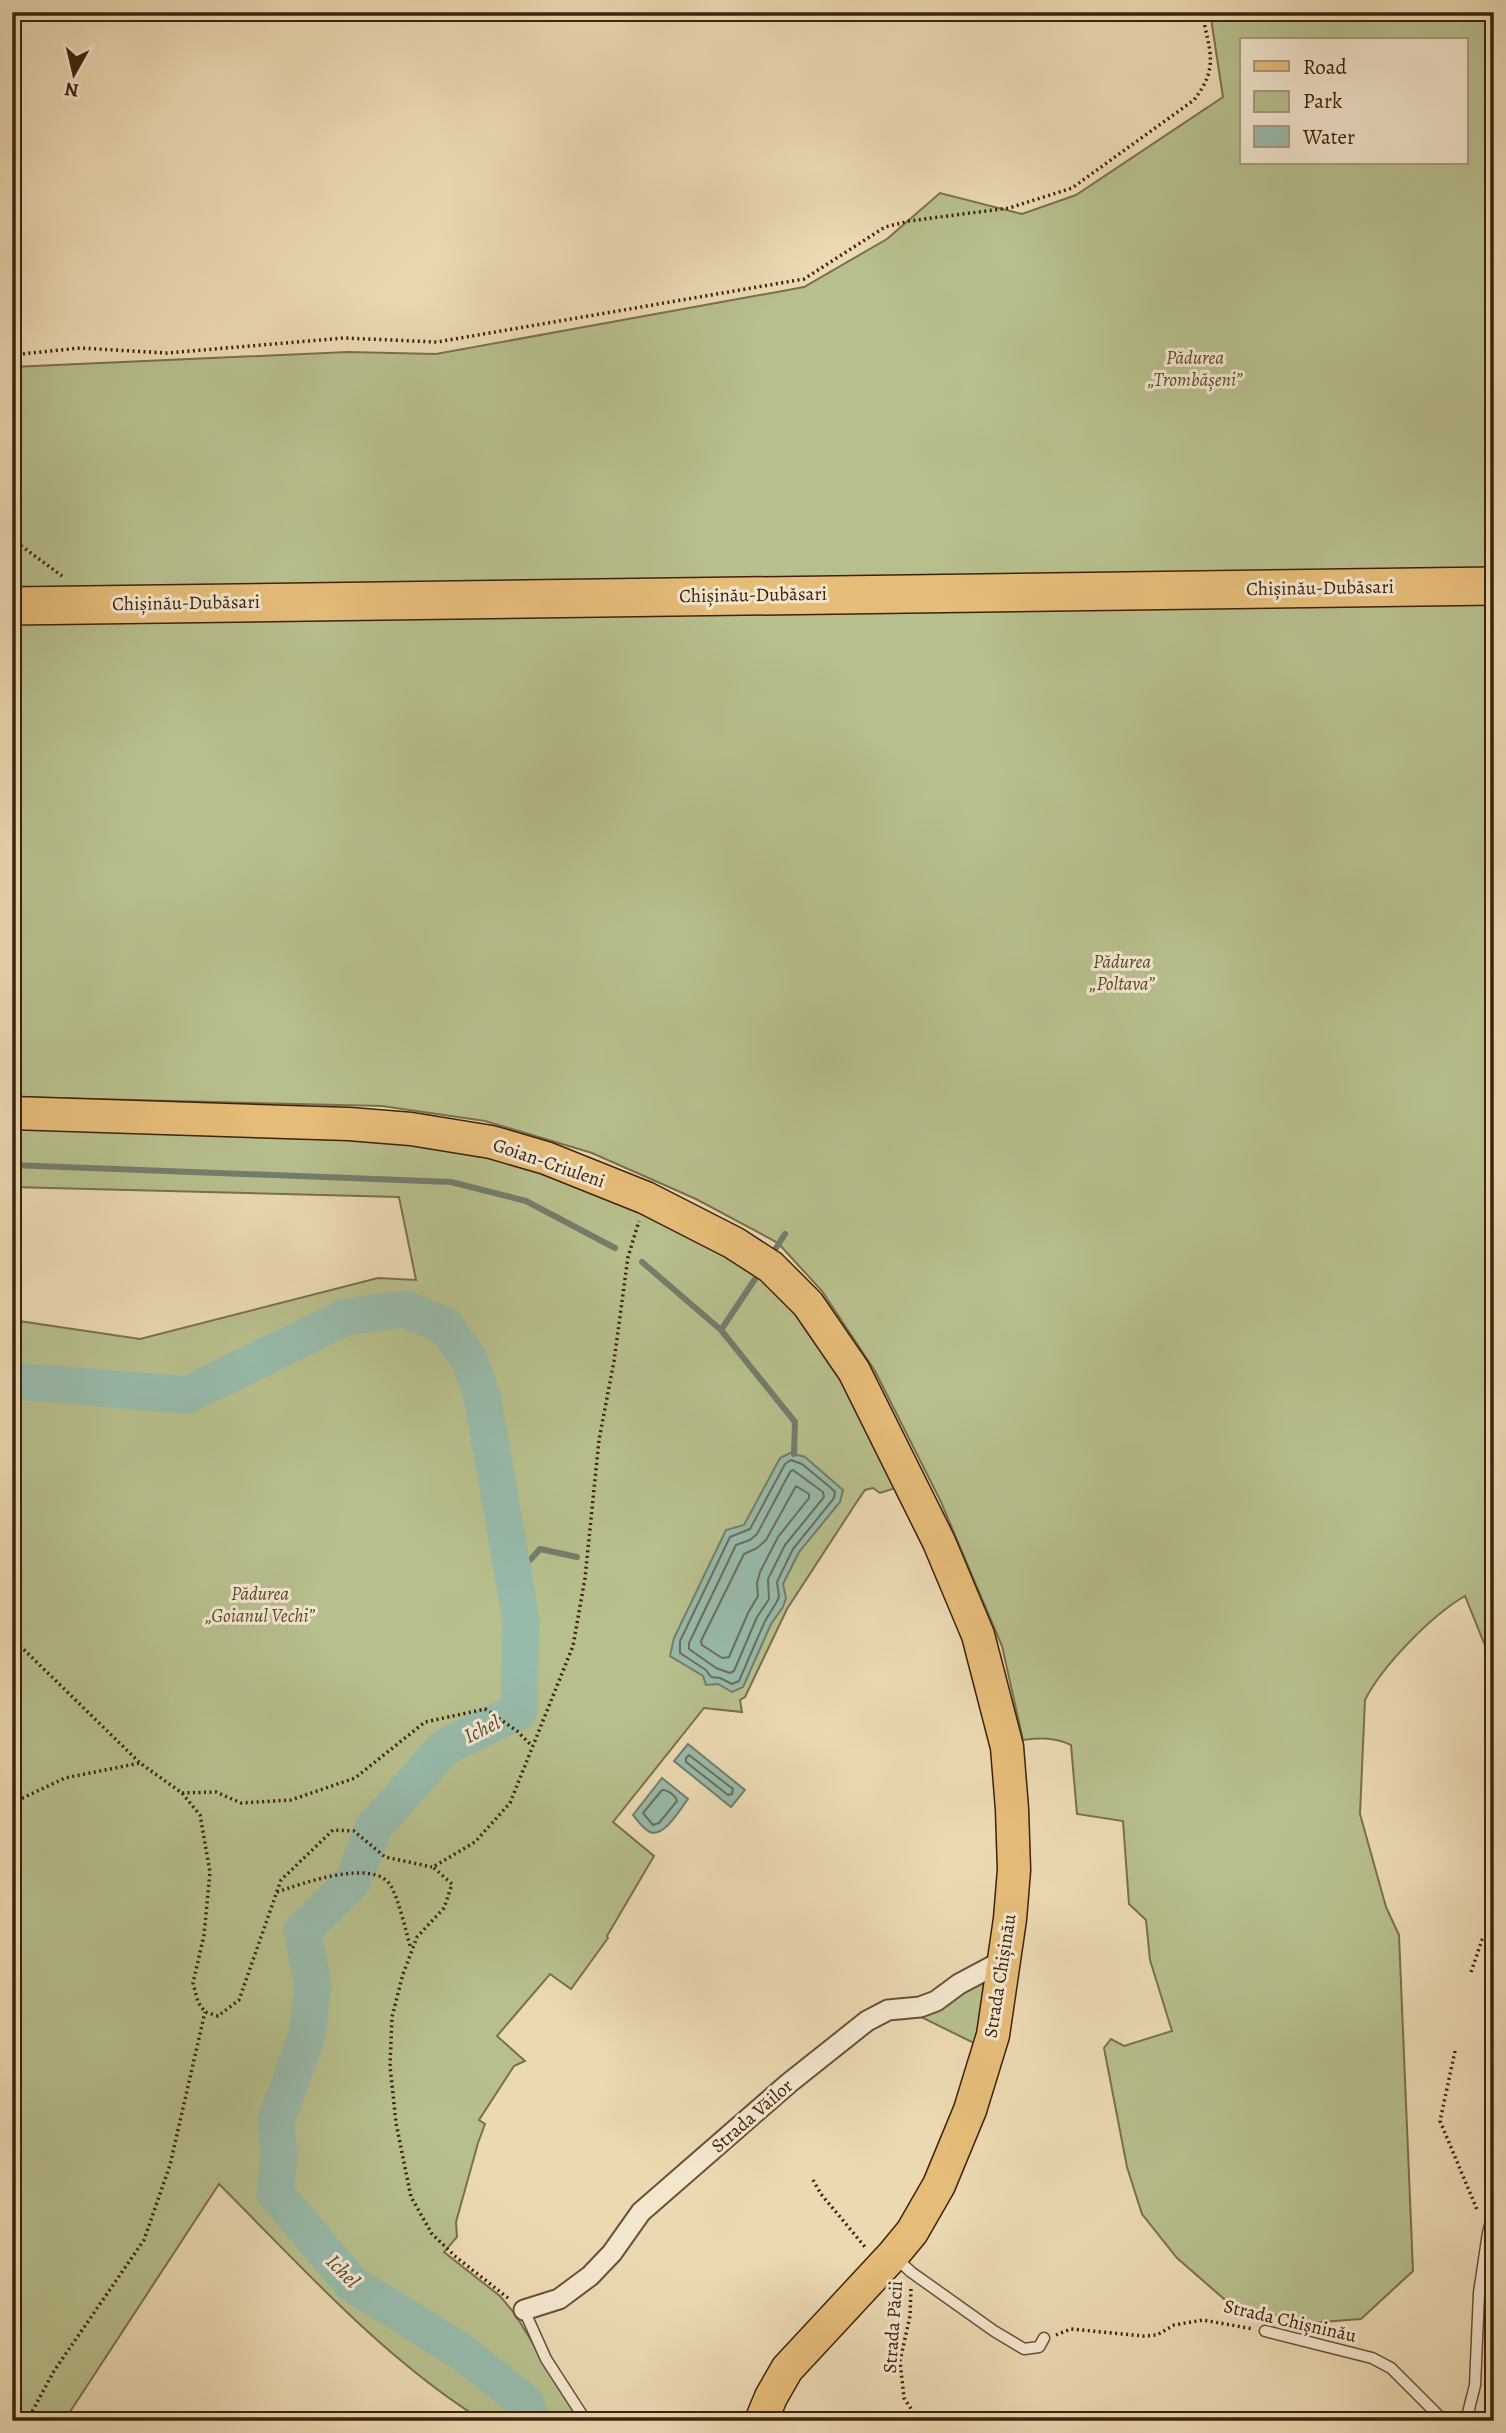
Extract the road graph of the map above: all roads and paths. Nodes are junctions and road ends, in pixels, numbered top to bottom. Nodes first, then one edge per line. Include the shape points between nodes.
1 (1202, 12) edge
2 (12, 355) edge
3 (12, 540) edge
4 (68, 580) dead end
5 (1494, 586) edge
6 (12, 606) edge
7 (12, 1113) edge
8 (646, 1198) junction
9 (908, 1479) joint
10 (12, 1638) edge
11 (533, 1746) junction
12 (140, 1763) junction
13 (182, 1793) junction
14 (12, 1803) edge
15 (433, 1867) junction
16 (276, 1892) junction
17 (1494, 1930) edge
18 (412, 1951) junction
19 (1006, 1959) junction
20 (1471, 1972) dead end
21 (205, 2012) junction
22 (1455, 2051) dead end
23 (813, 2180) dead end
24 (1494, 2210) edge
25 (1488, 2233) junction
26 (897, 2264) junction
27 (524, 2310) junction
28 (1265, 2331) joint
29 (1044, 2339) joint
30 (27, 2421) edge
31 (586, 2421) edge
32 (761, 2421) edge
33 (919, 2421) edge
34 (1444, 2421) edge
35 (1466, 2421) edge

1 - 2 path via 1212,66 1206,84 1194,100 1072,188 1009,208 884,227 804,279 437,342 344,338 167,353 80,348
3 - 4 path
5 - 6 highway, Chișinău-Dubăsari
7 - 8 main road, Goian-Criuleni via 411,1129 491,1142 547,1158
8 - 9 main road, Goian-Criuleni via 771,1267 808,1304 854,1371
8 - 11 path via 628,1256 573,1647
9 - 19 main road, Strada Chișinău via 978,1635 1007,1747 1014,1870
10 - 12 path
11 - 13 path via 485,1709 425,1722 355,1779 291,1800 241,1802 216,1792
11 - 15 path via 510,1803 475,1842
12 - 13 path
12 - 14 path via 65,1778
13 - 21 path via 201,1815 210,1872 204,1935 193,1983
15 - 16 path via 385,1857 355,1830 332,1830 281,1880
15 - 18 path via 452,1884 444,1908 417,1937
16 - 18 path via 326,1876 378,1876 391,1884
16 - 21 path via 239,2000 218,2016
17 - 20 path via 1482,1940
18 - 27 path via 393,2017 390,2066 411,2197 432,2234
19 - 26 main road, Strada Chișinău via 993,2035 970,2110
19 - 27 street, Strada Văilor via 959,1983 936,2001 888,2010 867,2021 641,2212 590,2276 559,2299
21 - 30 path via 170,2165 144,2240 54,2371
22 - 25 path via 1440,2121
23 - 26 path via 858,2242
24 - 25 lane
25 - 35 lane via 1479,2293 1475,2385
26 - 29 lane via 1024,2349 1039,2347
26 - 32 main road, Strada Chișinău via 787,2369
26 - 33 path, Strada Păcii via 910,2316 900,2361 904,2399
27 - 31 lane via 547,2359
28 - 29 path, Strada Chișninău via 1203,2320 1143,2336 1071,2329
28 - 34 lane, Strada Chișninău via 1372,2358 1391,2368

